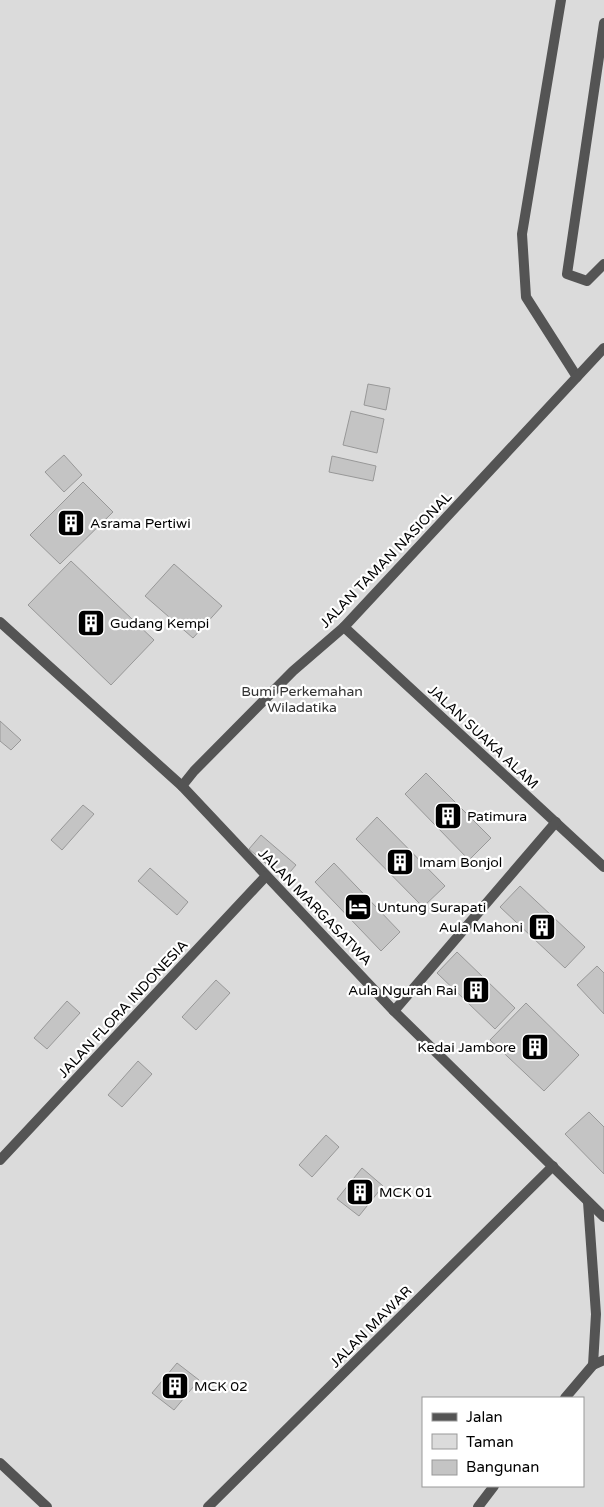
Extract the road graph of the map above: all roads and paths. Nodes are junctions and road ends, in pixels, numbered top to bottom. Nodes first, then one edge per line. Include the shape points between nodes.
1 (561, 0) edge
2 (604, 23) edge
3 (604, 264) edge
4 (604, 348) edge
5 (577, 377) junction
6 (0, 622) edge
7 (344, 627) junction
8 (182, 786) junction
9 (556, 822) junction
10 (604, 866) edge
11 (266, 876) junction
12 (394, 1010) junction
13 (0, 1160) edge
14 (554, 1166) junction
15 (588, 1202) junction
16 (604, 1217) edge
17 (604, 1360) edge
18 (593, 1365) junction
19 (566, 1397) edge
20 (0, 1463) edge
21 (493, 1487) edge
22 (47, 1507) edge
23 (208, 1507) edge
24 (478, 1507) edge

1 - 5 street via 522,234 526,297
2 - 3 street via 567,274 587,281
4 - 5 street, JALAN TAMAN NASIONAL
5 - 7 street, JALAN TAMAN NASIONAL
6 - 8 street, JALAN MARGASATWA
7 - 8 street, JALAN TAMAN NASIONAL via 293,671
7 - 9 street, JALAN SUAKA ALAM
8 - 11 street, JALAN MARGASATWA
9 - 10 street, JALAN SUAKA ALAM
9 - 12 street
11 - 12 street, JALAN MARGASATWA
11 - 13 street, JALAN FLORA INDONESIA
12 - 14 street, JALAN MARGASATWA
14 - 15 street, JALAN MARGASATWA
14 - 23 street, JALAN MAWAR
15 - 16 street, JALAN MARGASATWA
15 - 18 street via 596,1314
17 - 18 street
18 - 19 street
20 - 22 street
21 - 24 street

